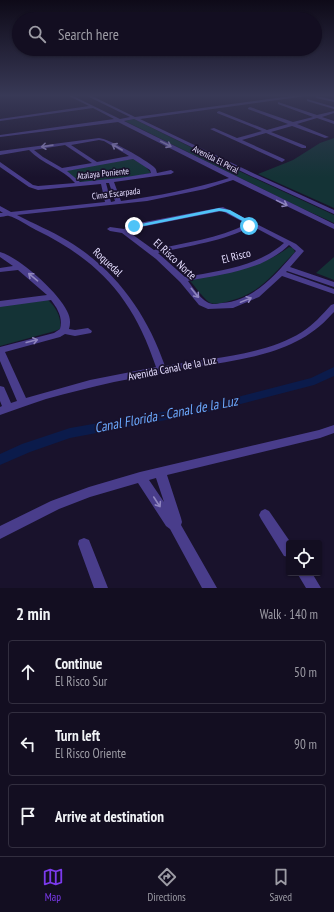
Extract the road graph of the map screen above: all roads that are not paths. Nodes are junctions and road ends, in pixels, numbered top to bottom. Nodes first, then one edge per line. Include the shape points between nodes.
1 (101, 122) edge
2 (124, 122) edge
3 (144, 122) edge
4 (244, 122) edge
5 (289, 122) edge
6 (298, 122) edge
7 (293, 124) junction
8 (212, 129) dead end
9 (266, 132) junction
10 (0, 136) edge
11 (327, 137) dead end
12 (237, 140) junction
13 (65, 143) junction
14 (304, 147) dead end
15 (29, 148) junction
16 (0, 153) edge
17 (135, 158) junction
18 (282, 160) dead end
19 (0, 164) edge
20 (97, 164) junction
21 (60, 170) junction
22 (171, 172) dead end
23 (154, 174) junction
24 (233, 178) junction
25 (111, 181) junction
26 (103, 182) junction
27 (79, 184) junction
28 (119, 202) junction
29 (109, 204) junction
30 (0, 208) edge
31 (334, 212) edge
32 (10, 214) junction
33 (0, 216) edge
34 (252, 224) junction
35 (334, 227) edge
36 (110, 229) dead end
37 (125, 231) junction
38 (288, 243) junction
39 (153, 252) junction
40 (0, 254) edge
41 (21, 267) junction
42 (0, 270) edge
43 (283, 270) junction
44 (183, 280) junction
45 (334, 285) edge
46 (334, 292) edge
47 (52, 297) junction
48 (0, 304) edge
49 (334, 307) edge
50 (88, 331) dead end
51 (64, 332) junction
52 (0, 351) edge
53 (162, 370) junction
54 (0, 390) edge
55 (23, 402) junction
56 (4, 410) edge
57 (334, 429) edge
58 (160, 472) junction
59 (140, 477) junction
60 (266, 515) dead end
61 (174, 526) junction
62 (0, 534) edge
63 (84, 544) dead end
64 (286, 545) edge
65 (306, 576) edge
66 (101, 588) edge
67 (210, 588) edge
68 (314, 588) edge

1 - 10 street
2 -> 24 street, Avenida El Peral
3 - 31 street, Avenida El Peral
4 - 9 street
5 - 7 street
6 - 7 street
7 - 9 street
7 - 11 street
8 - 12 street
9 - 12 street
9 - 14 street
12 - 18 street
13 -> 15 street
17 -> 13 street via 99,137
13 - 20 street
15 - 16 street
15 - 21 street
17 - 20 street
17 - 23 street via 149,166
19 - 27 street, Atalaya Poniente via 36,188
20 - 21 street
21 - 27 street
22 - 23 street, Atalaya Poniente
23 - 25 street, Atalaya Poniente
24 - 28 street, Cima Escarpada via 185,191
24 -> 35 street, Avenida El Peral
25 - 26 street, Atalaya Poniente
25 - 28 street
26 - 27 street, Atalaya Poniente
26 - 29 street
28 - 29 street, Cima Escarpada
29 - 32 street, Cima Escarpada
30 - 32 street, Roquedal
32 - 33 street, Cima Escarpada
32 - 53 street, Roquedal via 73,247 112,280 136,311
34 - 37 street via 222,209 134,226
34 - 38 street
34 - 39 street via 226,236
36 - 37 street
37 - 39 street, El Risco Norte
38 - 43 street via 300,250
38 - 44 street, El Risco via 275,254 259,262
39 - 44 street, El Risco Norte
40 - 41 street
41 - 42 street
47 -> 41 street via 38,280
44 -> 43 street, El Risco Norte via 208,307 227,306 260,293
43 - 45 street
43 - 46 street
47 - 48 street
47 - 51 street via 66,320
49 - 53 street, Avenida Canal de la Luz via 314,328 282,345
50 - 51 street
52 -> 51 street
52 - 55 street
53 - 55 street, Avenida Canal de la Luz via 71,388
54 - 56 street
55 - 56 street, Avenida Canal de la Luz
57 - 58 street
58 - 59 street
58 - 61 street via 175,518
59 -> 61 street
59 - 62 street via 72,498
60 - 64 street
61 - 67 street
63 - 66 street
65 - 68 street

